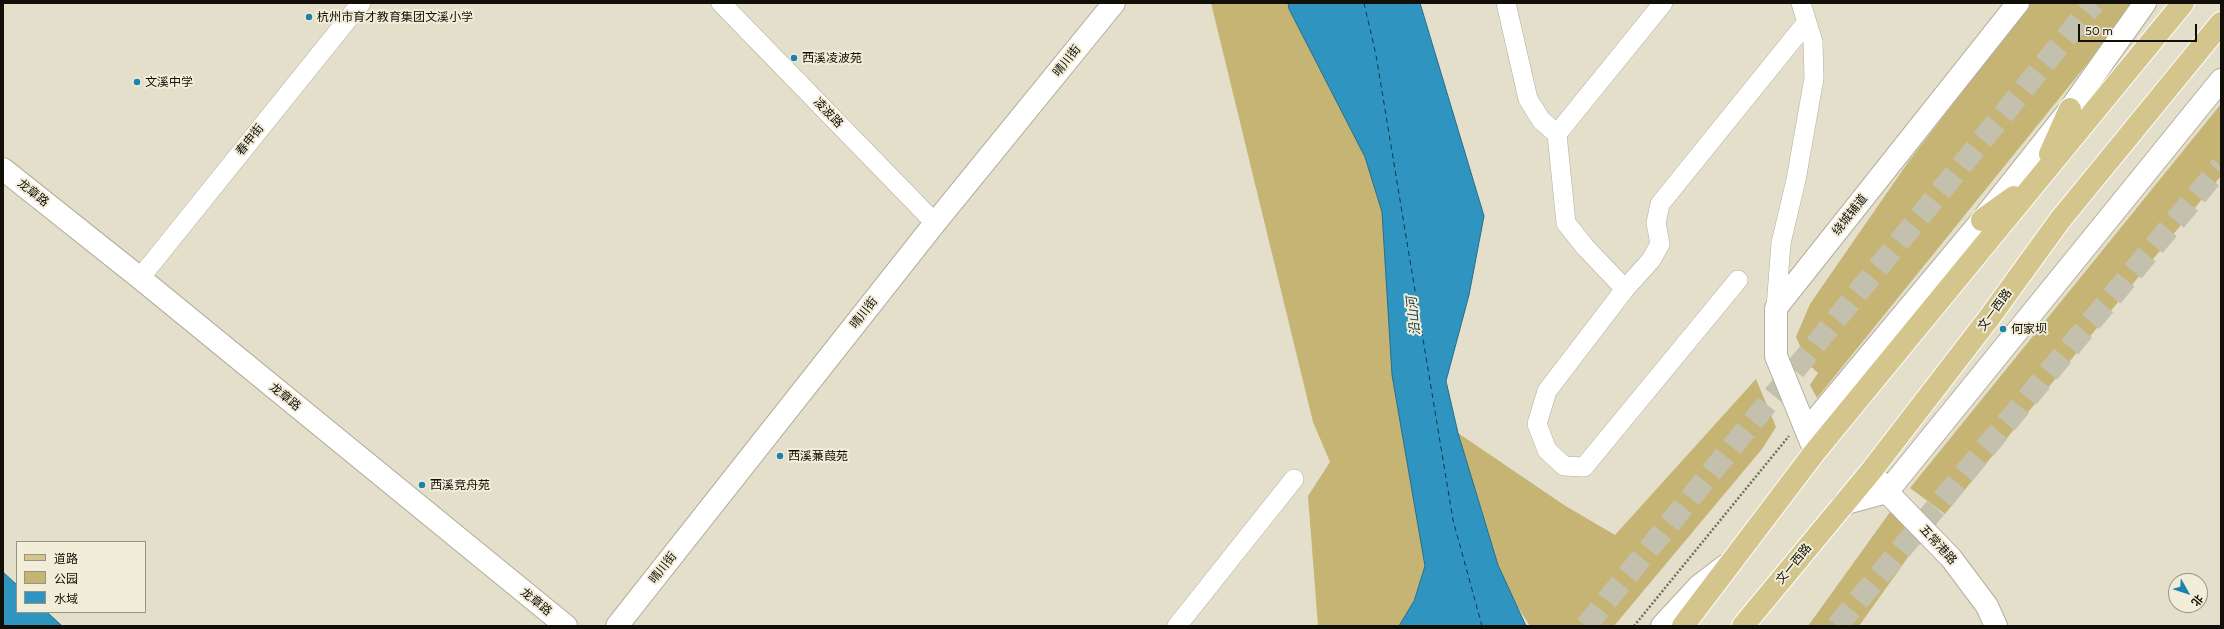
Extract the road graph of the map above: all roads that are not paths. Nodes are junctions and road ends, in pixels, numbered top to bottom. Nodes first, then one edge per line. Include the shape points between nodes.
1 (361, 3) edge
2 (720, 3) edge
3 (1114, 3) edge
4 (1506, 3) edge
5 (1663, 3) edge
6 (1801, 3) edge
7 (2018, 3) edge
8 (2145, 3) edge
9 (2183, 3) edge
10 (1807, 22) junction
11 (2221, 23) edge
12 (2221, 80) edge
13 (2070, 109) junction
14 (1557, 134) junction
15 (3, 169) edge
16 (2038, 180) junction
17 (1982, 220) junction
18 (935, 223) junction
19 (140, 278) junction
20 (1738, 280) dead end
21 (1625, 289) junction
22 (1776, 308) junction
23 (1805, 425) junction
24 (1814, 453) junction
25 (1872, 470) junction
26 (1294, 479) dead end
27 (1887, 492) junction
28 (1843, 504) junction
29 (1734, 559) junction
30 (1769, 595) junction
31 (566, 626) edge
32 (618, 626) edge
33 (1177, 626) edge
34 (1662, 626) edge
35 (1683, 626) edge
36 (1743, 626) edge
37 (1753, 626) edge
38 (1996, 626) edge

1 - 19 street, 春申街
2 - 18 street, 凌波路
3 - 18 street, 晴川街
4 - 14 street via 1528,100 1541,120
5 - 14 street
6 - 10 street
7 - 22 street, 绕城辅道
8 - 13 street
9 - 16 main road
10 - 21 street via 1660,204 1656,223 1660,244 1651,260
10 - 22 street via 1813,42 1814,78 1796,180 1781,243
11 - 25 main road, 文一西路 via 2060,220 1989,318
12 - 27 street
13 - 16 main road
13 - 17 street
14 - 21 street via 1566,223
15 - 19 street, 龙章路
16 - 17 main road
16 - 24 main road
17 - 23 street
18 - 32 street, 晴川街
19 - 31 street, 龙章路
20 - 21 street via 1584,467 1564,466 1547,450 1537,424 1547,391
22 - 23 street via 1776,356
23 - 24 street
24 - 29 main road
25 - 27 street, 五常港路
25 - 28 main road, 文一西路
26 - 33 street
27 - 28 street
27 - 38 street, 五常港路 via 1951,558 1987,606
28 - 30 main road, 文一西路
29 - 34 street via 1699,586
29 - 35 main road
30 - 36 main road, 文一西路
30 - 37 street, 文一西路

